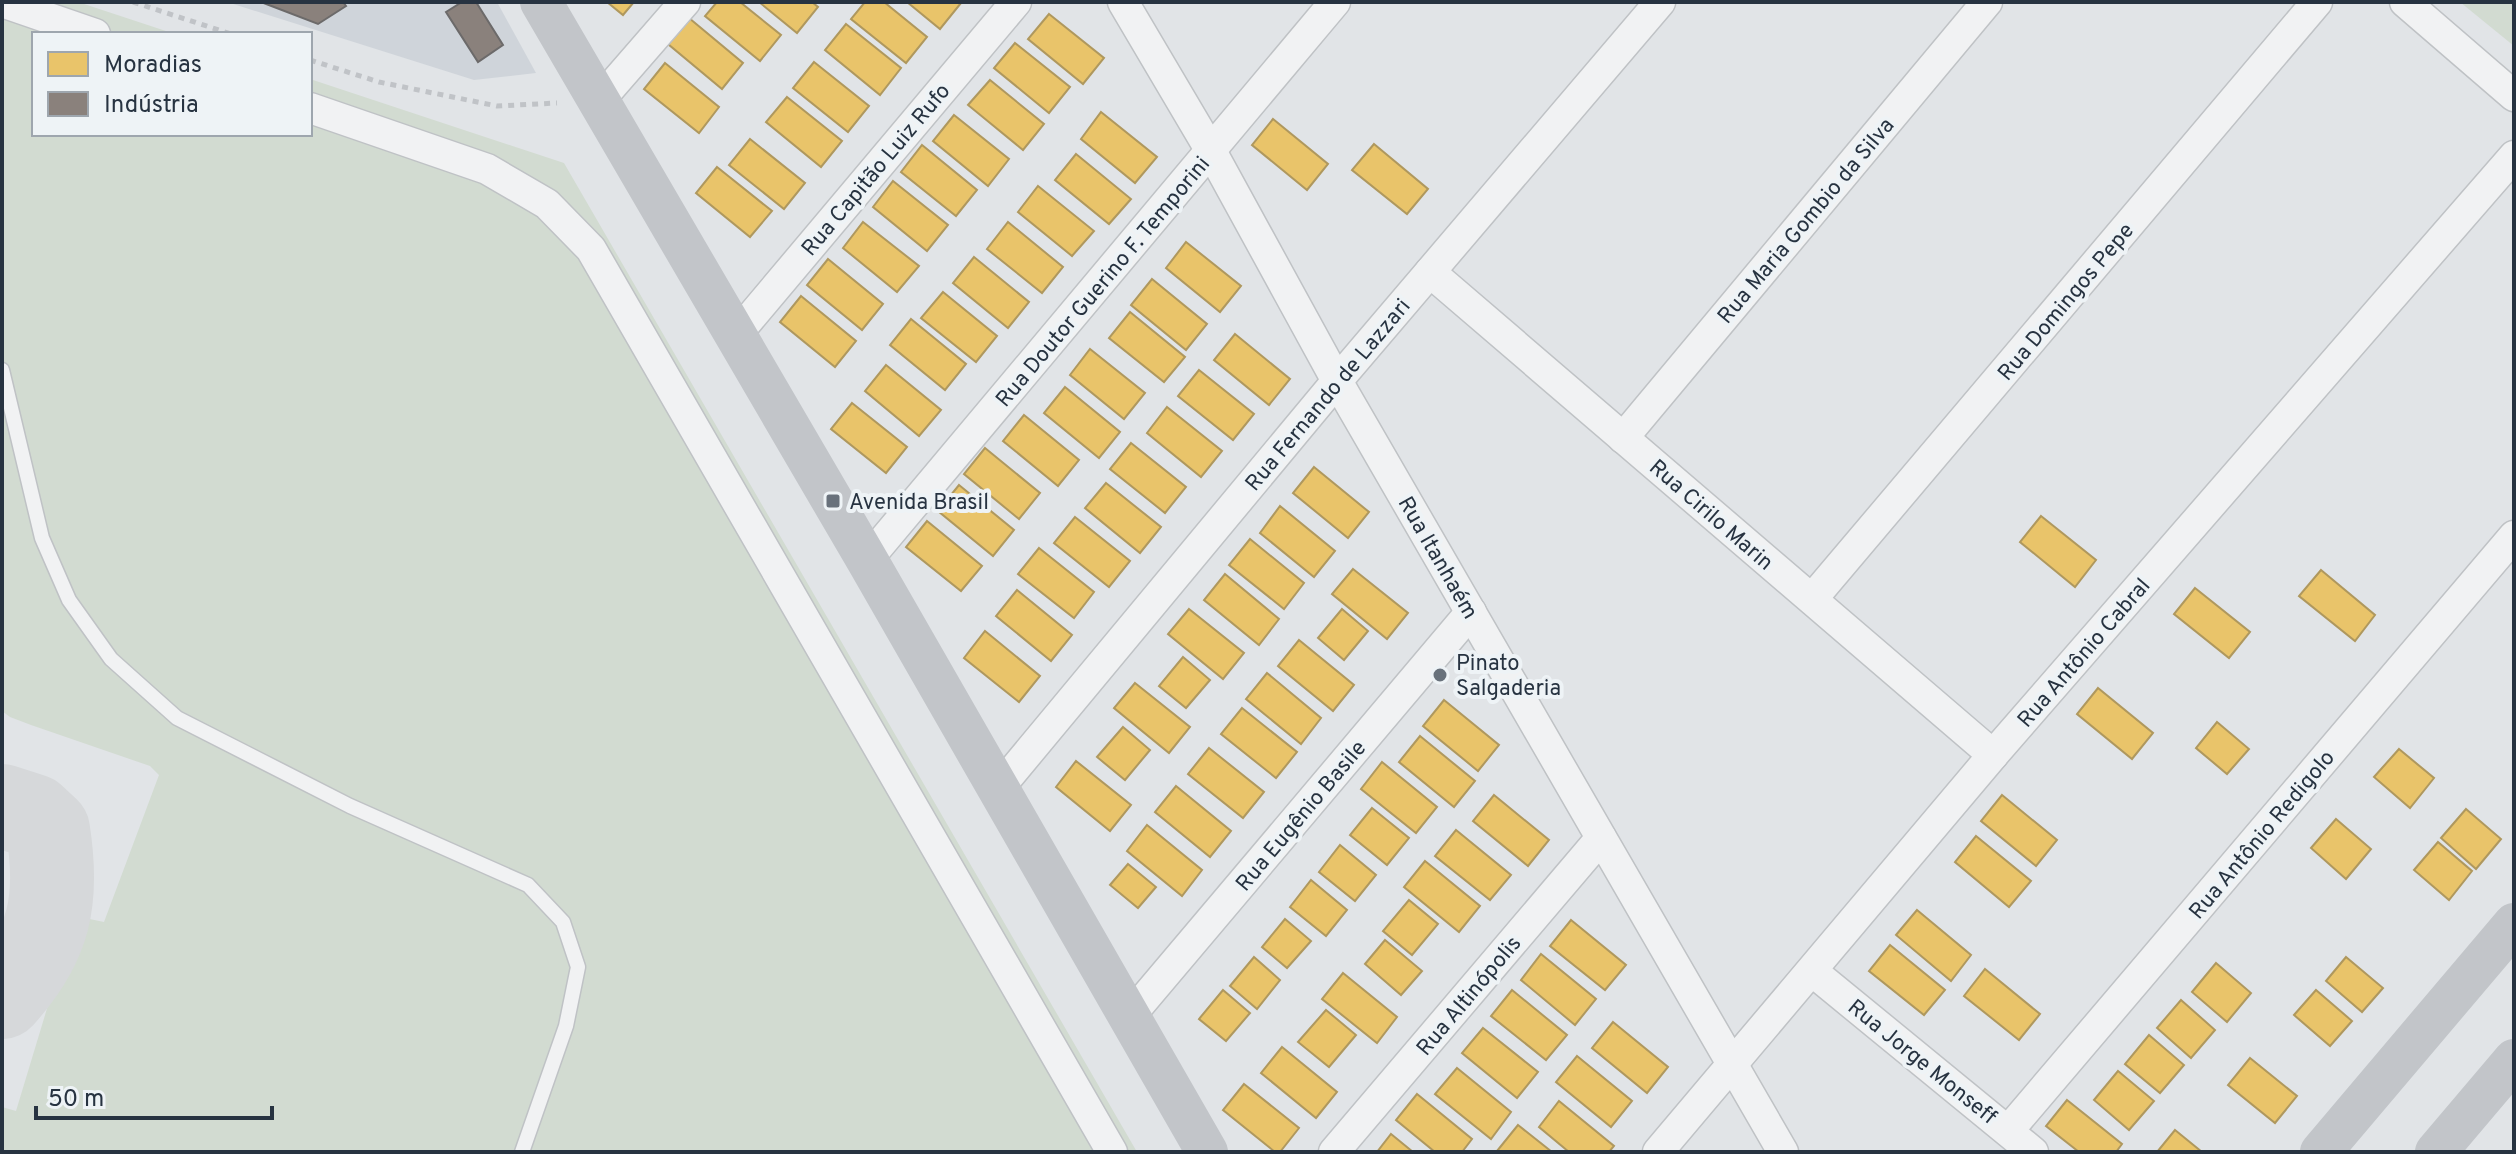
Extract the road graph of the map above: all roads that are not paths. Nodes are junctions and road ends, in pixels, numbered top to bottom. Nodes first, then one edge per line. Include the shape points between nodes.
1 (2, 2) edge
2 (541, 2) edge
3 (685, 2) edge
4 (1016, 2) edge
5 (1123, 2) edge
6 (1335, 2) edge
7 (1660, 2) edge
8 (1987, 2) edge
9 (2317, 2) edge
10 (2405, 2) edge
11 (89, 32) edge
12 (2514, 96) edge
13 (598, 102) junction
14 (312, 109) edge
15 (1211, 151) junction
16 (2514, 156) edge
17 (1430, 272) junction
18 (735, 336) junction
19 (2, 370) edge
20 (1337, 381) junction
21 (1623, 438) junction
22 (2514, 536) edge
23 (867, 560) junction
24 (1812, 599) junction
25 (1471, 612) junction
26 (1993, 755) junction
27 (998, 789) junction
28 (1601, 838) junction
29 (2514, 924) edge
30 (1812, 971) junction
31 (1129, 1017) junction
32 (2514, 1060) edge
33 (1733, 1065) junction
34 (2008, 1131) junction
35 (2325, 1151) edge
36 (522, 1152) edge
37 (1112, 1152) edge
38 (1207, 1152) edge
39 (1334, 1152) edge
40 (1658, 1152) edge
41 (1783, 1152) edge
42 (2033, 1152) edge
43 (2436, 1152) edge

1 - 11 street
2 - 13 main road
3 - 13 street
4 - 18 street, Rua Capitão Luiz Rufo
5 - 15 street, Rua Itanhaém
6 - 15 street, Rua Doutor Guerino F. Temporini
7 - 17 street, Rua Fernando de Lazzari
8 - 21 street, Rua Maria Gombio da Silva
9 - 24 street, Rua Domingos Pepe
10 - 12 street
13 - 18 main road
14 - 37 street via 487,169 547,204 591,249
15 - 20 street, Rua Itanhaém
15 - 23 street, Rua Doutor Guerino F. Temporini
16 - 26 street, Rua Antônio Cabral
17 - 20 street, Rua Fernando de Lazzari
17 - 21 street, Rua Cirilo Marin
18 - 23 main road
19 - 36 lane via 42,538 69,600 111,659 177,718 350,806 528,885 563,922 578,967 566,1026
20 - 25 street, Rua Itanhaém
20 - 27 street, Rua Fernando de Lazzari
21 - 24 street, Rua Cirilo Marin
22 - 34 street, Rua Antônio Redigolo
23 - 27 main road
24 - 26 street, Rua Cirilo Marin
25 - 28 street, Rua Itanhaém
25 - 31 street, Rua Eugênio Basile
26 - 30 street, Rua Antônio Cabral
27 - 31 main road
28 - 33 street, Rua Itanhaém
28 - 39 street, Rua Altinópolis
29 - 35 main road
30 - 33 street, Rua Antônio Cabral
30 - 34 street, Rua Jorge Monseff
31 - 38 main road
32 - 43 main road
33 - 40 street, Rua Antônio Cabral
33 - 41 street, Rua Itanhaém
34 - 42 street, Rua Jorge Monseff

